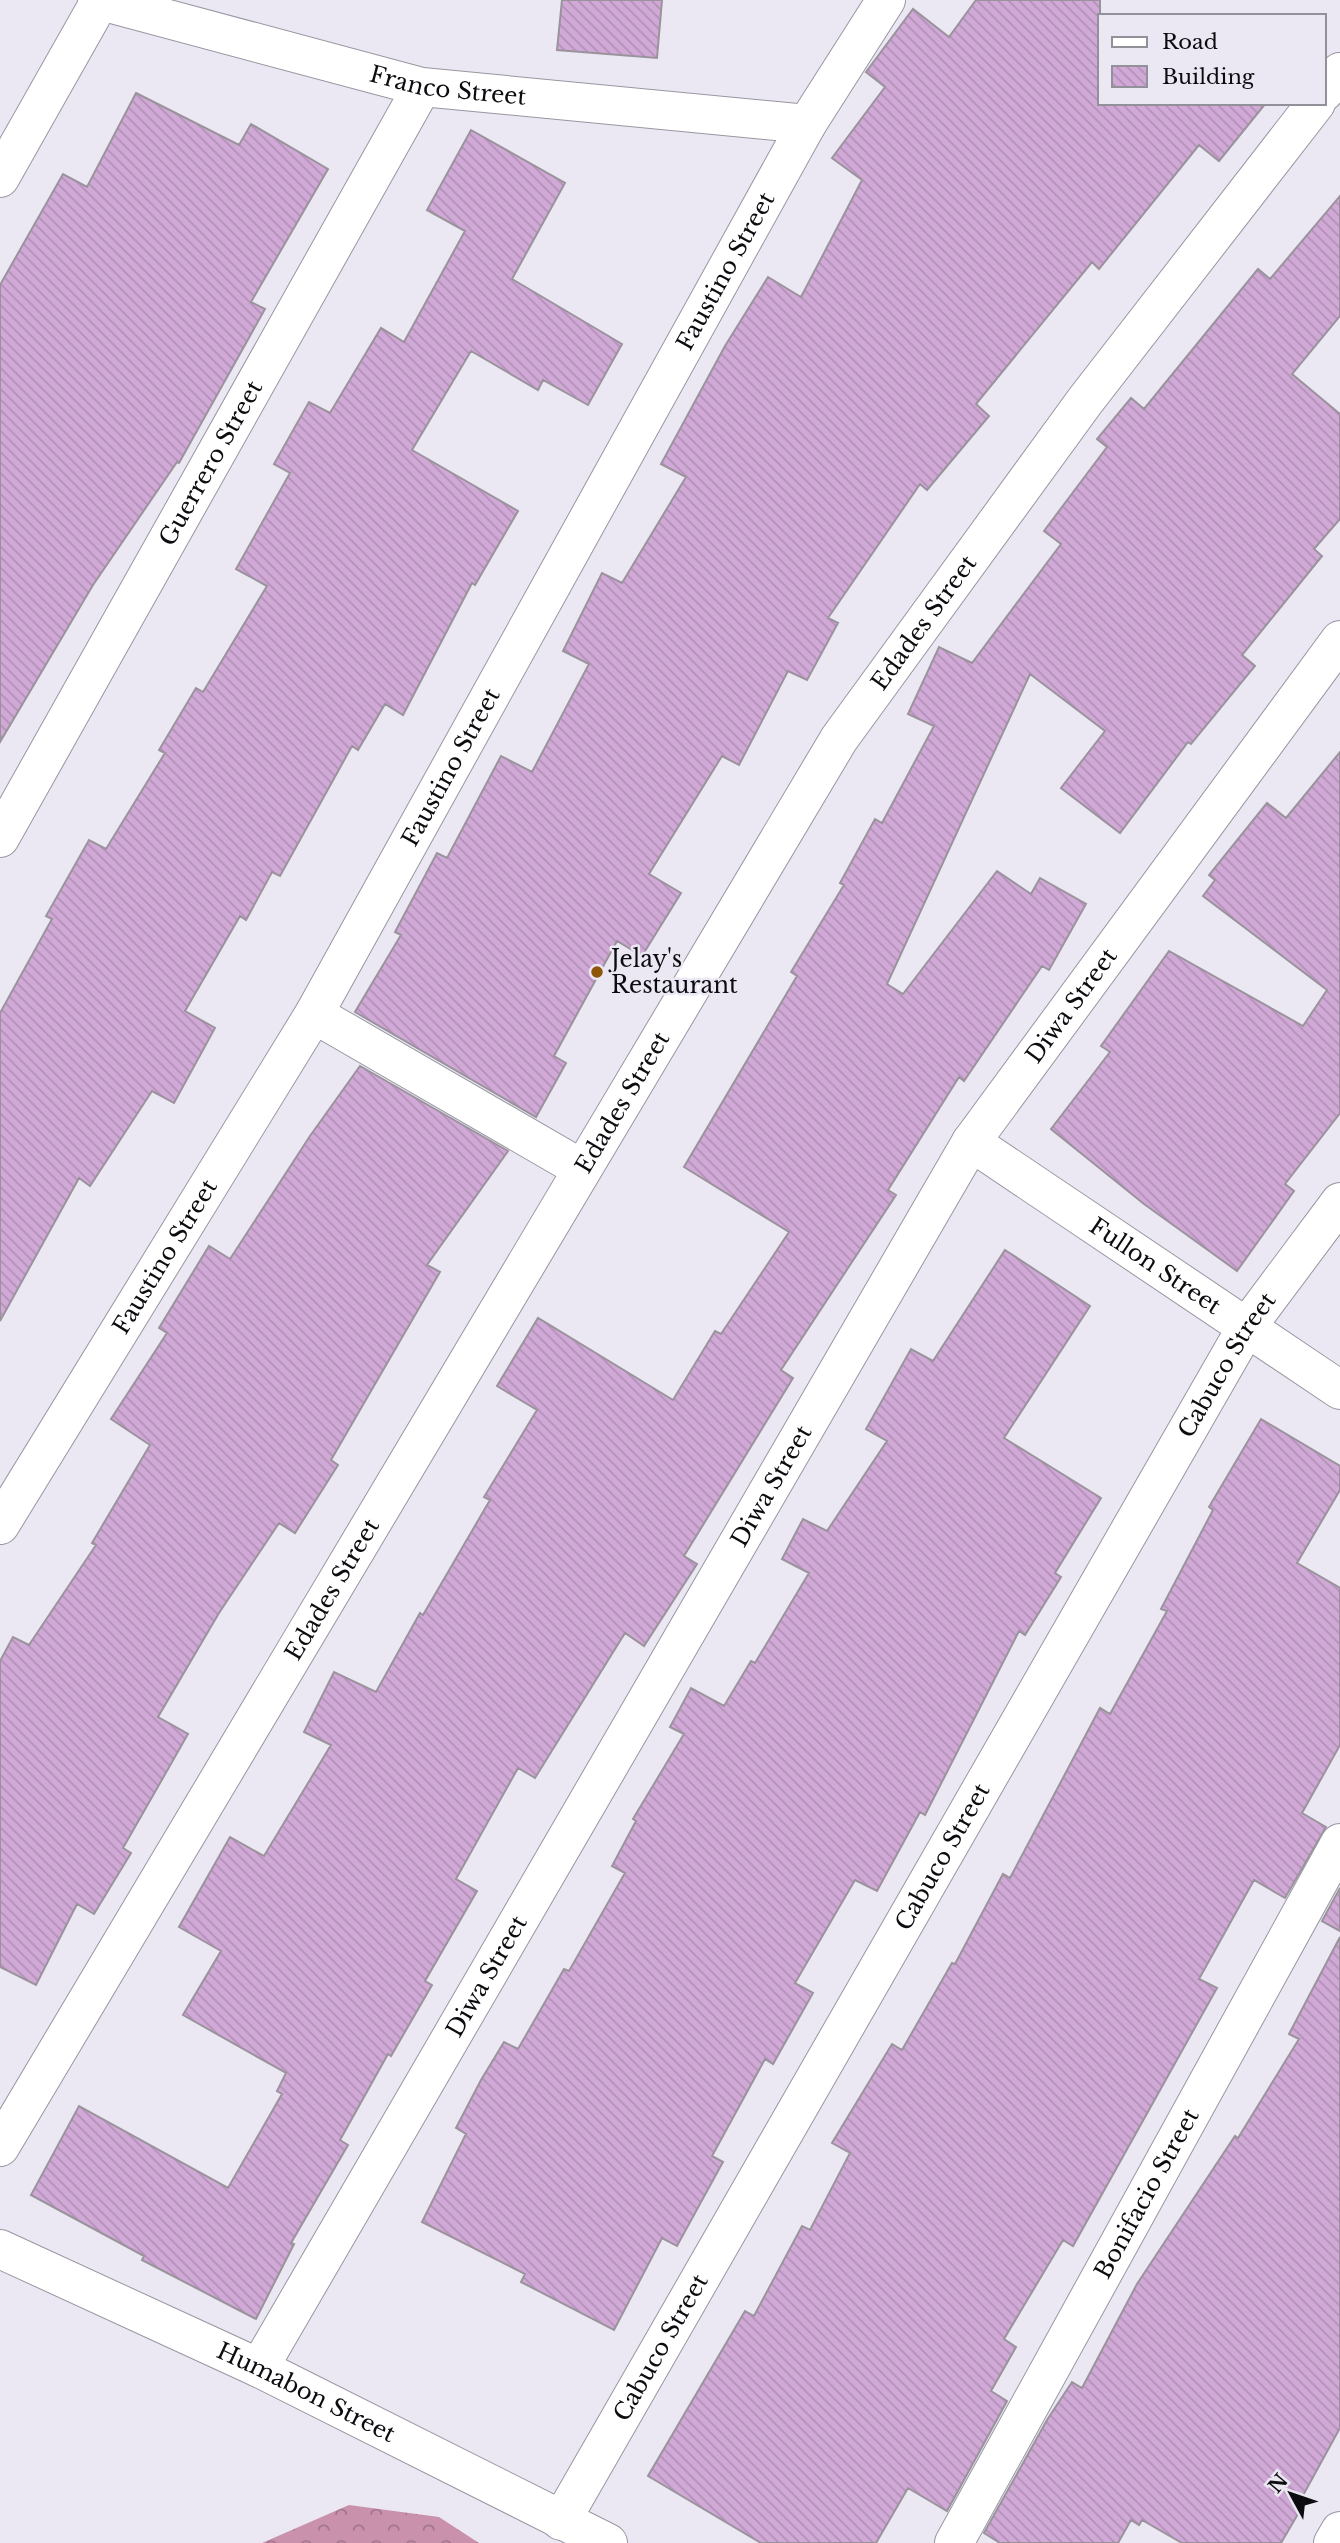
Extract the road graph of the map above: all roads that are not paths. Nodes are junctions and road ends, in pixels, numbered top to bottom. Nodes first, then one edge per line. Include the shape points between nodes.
1 (887, 0) edge
2 (98, 1) edge
3 (1340, 72) edge
4 (422, 87) junction
5 (1326, 90) edge
6 (1313, 105) edge
7 (807, 124) junction
8 (0, 178) edge
9 (1340, 640) edge
10 (0, 838) edge
11 (314, 1014) junction
12 (971, 1142) junction
13 (582, 1169) junction
14 (1340, 1202) edge
15 (1246, 1328) junction
16 (1340, 1390) edge
17 (0, 1525) edge
18 (1340, 1843) edge
19 (0, 2147) edge
20 (0, 2249) edge
21 (259, 2368) junction
22 (561, 2521) junction
23 (1340, 2531) edge
24 (607, 2543) edge
25 (954, 2543) edge
26 (1333, 2543) edge

1 - 7 street, Faustino Street
2 - 4 street, Franco Street
2 - 8 street
3 - 5 street
4 - 7 street, Franco Street
4 - 10 street, Guerrero Street
6 - 13 street, Edades Street via 1084,401 839,739
7 - 11 street, Faustino Street
9 - 12 street, Diwa Street
11 - 13 street
11 - 17 street, Faustino Street
12 - 15 street, Fullon Street
12 - 21 street, Diwa Street
13 - 19 street, Edades Street
14 - 15 street, Cabuco Street
15 - 16 street, Fullon Street
15 - 22 street, Cabuco Street
18 - 25 street, Bonifacio Street
20 - 21 street, Humabon Street
21 - 22 street, Humabon Street
22 - 24 street, Humabon Street
23 - 26 street

